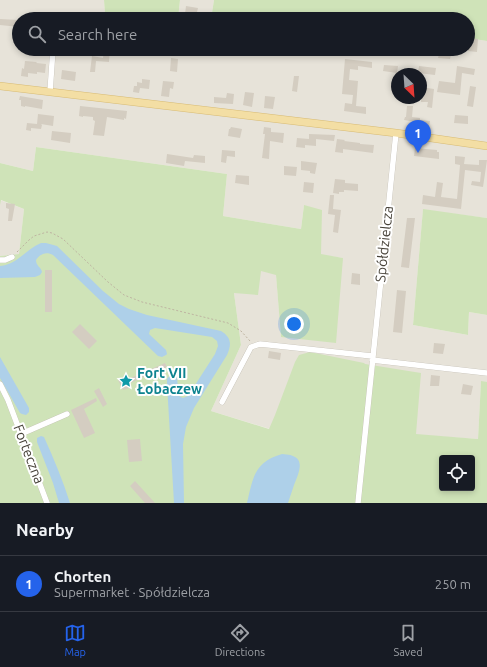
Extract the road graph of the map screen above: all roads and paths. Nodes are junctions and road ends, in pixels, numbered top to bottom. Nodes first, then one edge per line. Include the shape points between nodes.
1 (53, 56) edge
2 (0, 86) edge
3 (50, 92) junction
4 (396, 133) junction
5 (487, 146) edge
6 (12, 257) joint
7 (0, 260) edge
8 (254, 346) junction
9 (372, 357) junction
10 (487, 374) edge
11 (0, 384) edge
12 (222, 402) dead end
13 (67, 414) dead end
14 (21, 434) junction
15 (46, 503) edge
16 (358, 503) edge

1 - 3 street
2 - 3 main road
3 - 4 main road
4 - 5 main road
4 - 9 street, Spółdzielcza
6 - 7 street
6 - 8 path via 34,236 52,233 63,239 124,295 142,302 228,323 241,331
8 - 9 street via 260,344
8 - 12 street via 251,347
9 - 10 street
9 - 16 street, Spółdzielcza
11 - 14 street, Forteczna
13 - 14 street
14 - 15 street, Forteczna

